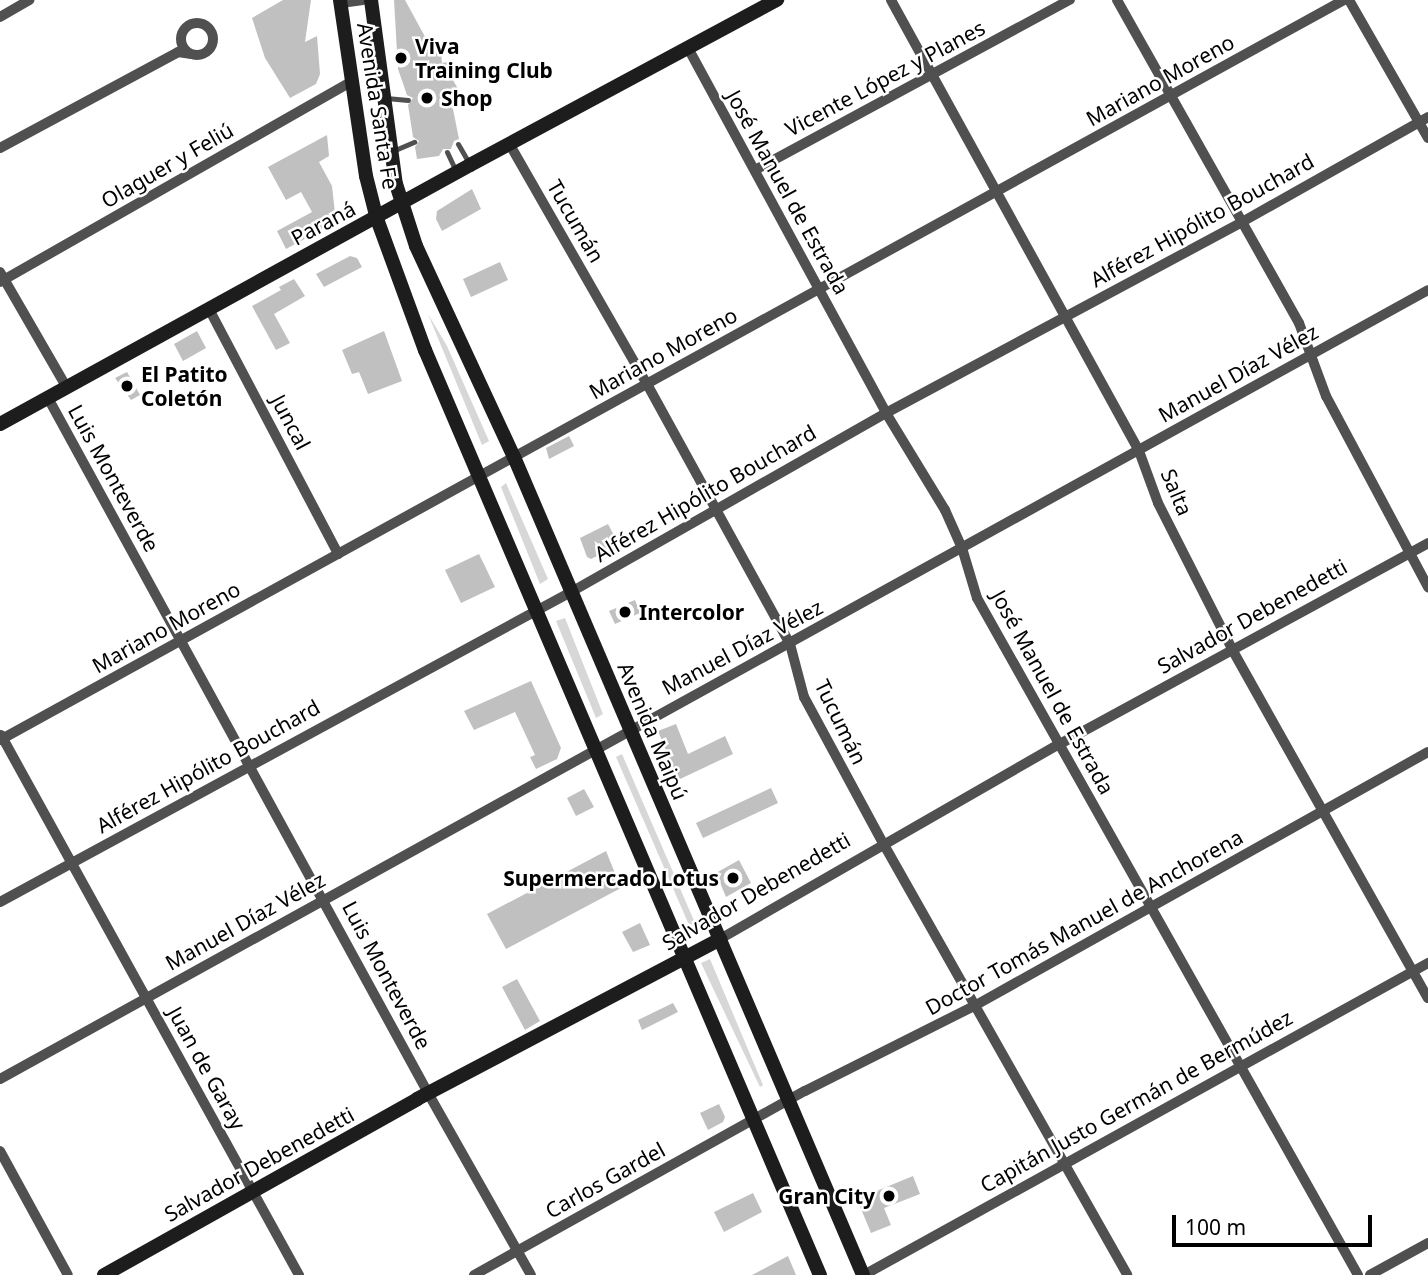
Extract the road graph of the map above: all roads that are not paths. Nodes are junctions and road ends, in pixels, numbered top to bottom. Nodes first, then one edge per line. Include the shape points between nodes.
1 (30, 0) edge
2 (363, 0) edge
3 (371, 0) edge
4 (891, 0) edge
5 (1070, 0) edge
6 (1117, 0) edge
7 (1347, 0) edge
8 (774, 1) edge
9 (340, 2) edge
10 (0, 17) edge
11 (688, 48) junction
12 (183, 49) dead end
13 (932, 74) junction
14 (352, 81) junction
15 (1171, 96) junction
16 (384, 98) junction
17 (408, 100) dead end
18 (1424, 119) edge
19 (1428, 138) edge
20 (414, 142) dead end
21 (458, 144) dead end
22 (510, 145) junction
23 (0, 148) edge
24 (392, 151) junction
25 (447, 152) dead end
26 (463, 169) junction
27 (755, 170) junction
28 (996, 192) junction
29 (401, 204) junction
30 (377, 219) junction
31 (1242, 222) junction
32 (1, 278) edge
33 (819, 289) junction
34 (1428, 290) edge
35 (209, 309) junction
36 (1066, 317) junction
37 (1312, 354) junction
38 (647, 384) junction
39 (67, 388) junction
40 (48, 398) junction
41 (886, 413) junction
42 (0, 424) edge
43 (1139, 451) junction
44 (514, 457) junction
45 (477, 477) junction
46 (716, 509) junction
47 (1428, 543) edge
48 (962, 548) junction
49 (1409, 553) junction
50 (338, 554) junction
51 (1428, 587) edge
52 (571, 592) junction
53 (537, 608) junction
54 (181, 640) junction
55 (790, 644) junction
56 (1233, 651) junction
57 (629, 729) junction
58 (1, 737) edge
59 (1058, 745) junction
60 (594, 749) junction
61 (1428, 752) edge
62 (250, 764) junction
63 (1324, 812) junction
64 (883, 843) junction
65 (72, 863) junction
66 (324, 899) junction
67 (0, 902) edge
68 (1153, 908) junction
69 (720, 939) junction
70 (683, 957) junction
71 (1428, 963) edge
72 (1412, 971) junction
73 (146, 998) junction
74 (1428, 998) edge
75 (976, 1005) junction
76 (1241, 1065) junction
77 (0, 1079) edge
78 (428, 1093) junction
79 (786, 1101) junction
80 (754, 1120) junction
81 (0, 1151) edge
82 (1064, 1162) junction
83 (253, 1191) junction
84 (1428, 1243) edge
85 (518, 1251) junction
86 (68, 1275) edge
87 (104, 1275) edge
88 (299, 1275) edge
89 (474, 1275) edge
90 (531, 1275) edge
91 (820, 1275) edge
92 (863, 1275) edge
93 (1127, 1275) edge
94 (1358, 1275) edge
95 (1370, 1275) edge

1 - 10 street
2 - 9 street
3 - 16 main road, Avenida Santa Fe
4 - 13 street, Salta
5 - 13 street, Vicente López y Planes
6 - 15 street
7 - 15 street, Mariano Moreno
7 - 18 street
8 - 11 main road, Paraná
9 - 14 main road, Avenida Santa Fe
11 - 22 main road, Paraná
11 - 27 street, José Manuel de Estrada
12 - 23 street
13 - 27 street, Vicente López y Planes
13 - 28 street, Salta
14 - 30 main road, Avenida Santa Fe
14 - 32 street, Olaguer y Feliú
15 - 28 street, Mariano Moreno
15 - 31 street
16 - 17 lane
16 - 24 main road, Avenida Santa Fe
18 - 19 street
18 - 31 street, Alférez Hipólito Bouchard
20 - 24 lane
21 - 26 lane
22 - 26 main road, Paraná
22 - 38 street, Tucumán
24 - 29 main road, Avenida Santa Fe
25 - 26 lane
26 - 29 main road, Paraná
27 - 33 street, José Manuel de Estrada
28 - 33 street, Mariano Moreno
28 - 36 street, Salta
29 - 30 main road, Paraná
29 - 44 main road, Avenida Maipú
30 - 35 main road, Paraná
30 - 45 main road
31 - 36 street, Alférez Hipólito Bouchard
31 - 37 street
32 - 39 street
33 - 38 street, Mariano Moreno
33 - 41 street, José Manuel de Estrada
34 - 37 street, Manuel Díaz Vélez
35 - 39 main road, Paraná
35 - 50 street, Juncal
36 - 41 street, Alférez Hipólito Bouchard
36 - 43 street, Salta
37 - 43 street, Manuel Díaz Vélez
37 - 49 street via 1326,396
38 - 44 street, Mariano Moreno
38 - 46 street, Tucumán
39 - 40 main road, Paraná
40 - 42 main road, Paraná
40 - 54 street, Luis Monteverde
41 - 46 street, Alférez Hipólito Bouchard
41 - 48 street, José Manuel de Estrada via 945,510
43 - 48 street, Manuel Díaz Vélez
43 - 56 street, Salta via 1158,503
44 - 45 street, Mariano Moreno
44 - 52 main road, Avenida Maipú
45 - 50 street, Mariano Moreno
45 - 53 main road
46 - 52 street, Alférez Hipólito Bouchard
46 - 55 street, Tucumán
47 - 49 street, Salvador Debenedetti
48 - 55 street, Manuel Díaz Vélez
48 - 59 street, José Manuel de Estrada via 977,598
49 - 51 street
49 - 56 street, Salvador Debenedetti
50 - 54 street, Mariano Moreno
52 - 53 street, Alférez Hipólito Bouchard
52 - 57 main road, Avenida Maipú
53 - 60 main road
53 - 62 street, Alférez Hipólito Bouchard
54 - 58 street, Mariano Moreno
54 - 62 street, Luis Monteverde
55 - 57 street, Manuel Díaz Vélez
55 - 64 street, Tucumán via 804,697
56 - 59 street, Salvador Debenedetti
56 - 63 street, Salta
57 - 60 street, Manuel Díaz Vélez
57 - 69 main road, Avenida Maipú
58 - 65 street, Juan de Garay
59 - 64 street, Salvador Debenedetti
59 - 68 street, José Manuel de Estrada
60 - 66 street, Manuel Díaz Vélez
60 - 70 main road
61 - 63 street, Doctor Tomás Manuel de Anchorena
62 - 65 street, Alférez Hipólito Bouchard
62 - 66 street, Luis Monteverde
63 - 68 street, Doctor Tomás Manuel de Anchorena
63 - 72 street, Salta
64 - 69 street, Salvador Debenedetti
64 - 75 street, Tucumán
65 - 67 street, Alférez Hipólito Bouchard
65 - 73 street, Juan de Garay
66 - 73 street, Manuel Díaz Vélez
66 - 78 street, Luis Monteverde
68 - 75 street, Doctor Tomás Manuel de Anchorena
68 - 76 street, José Manuel de Estrada
69 - 70 main road, Salvador Debenedetti
69 - 79 main road, Avenida Maipú
70 - 78 main road, Salvador Debenedetti
70 - 80 main road
71 - 72 street, Capitán Justo Germán de Bermúdez
72 - 74 street, Salta
72 - 76 street, Capitán Justo Germán de Bermúdez
73 - 77 street, Manuel Díaz Vélez
73 - 83 street, Juan de Garay
75 - 79 street, Doctor Tomás Manuel de Anchorena
75 - 82 street, Tucumán
76 - 82 street, Capitán Justo Germán de Bermúdez
76 - 94 street, José Manuel de Estrada
78 - 83 main road, Salvador Debenedetti
78 - 85 street, Luis Monteverde
79 - 80 street, Doctor Tomás Manuel de Anchorena
79 - 92 main road, Avenida Maipú
80 - 85 street, Carlos Gardel
80 - 91 main road
81 - 86 street
82 - 92 street, Capitán Justo Germán de Bermúdez
82 - 93 street, Tucumán
83 - 87 main road, Salvador Debenedetti
83 - 88 street, Juan de Garay
84 - 95 street
85 - 89 street, Carlos Gardel
85 - 90 street, Luis Monteverde

